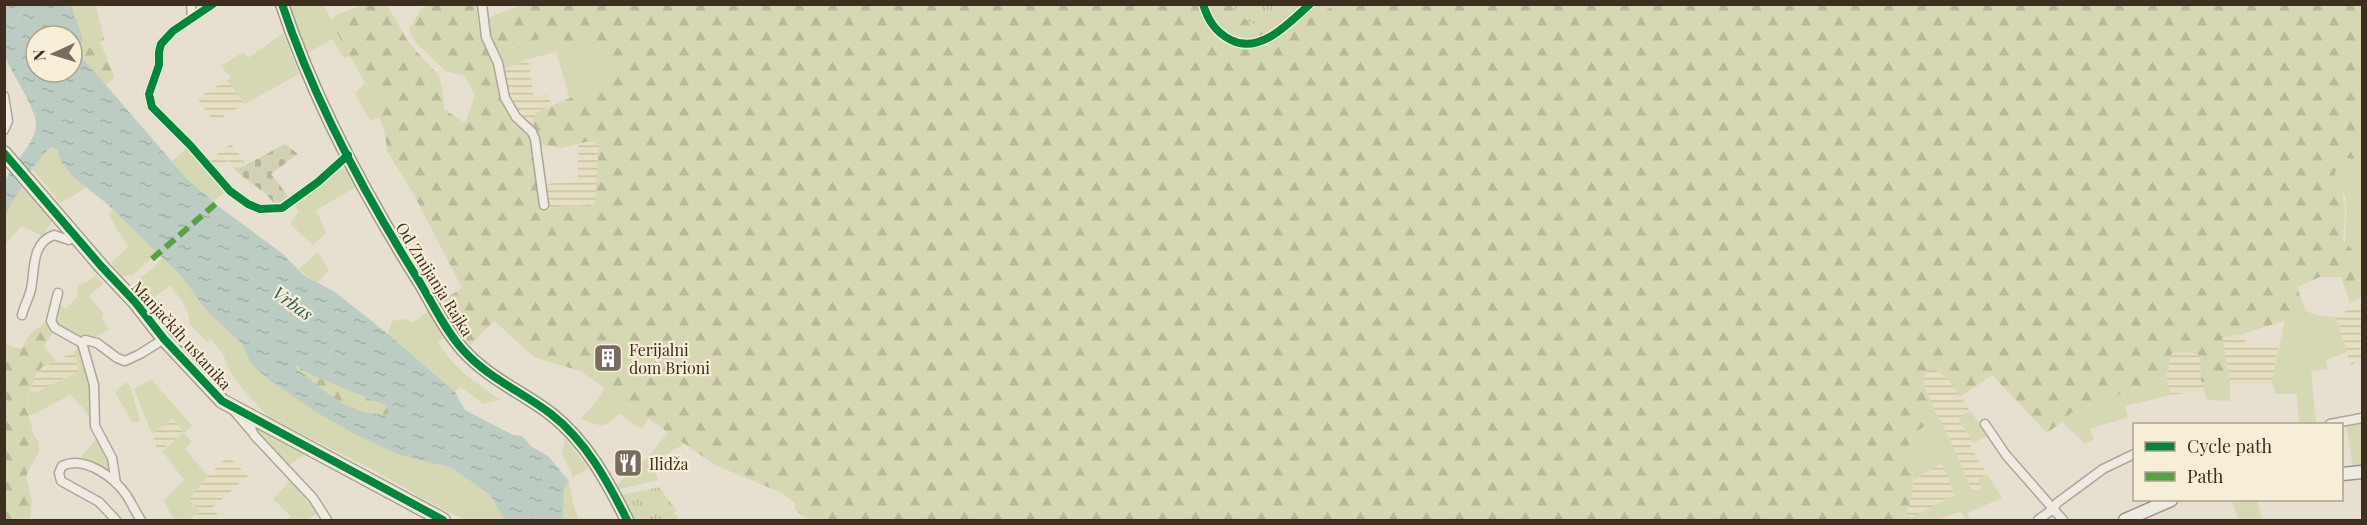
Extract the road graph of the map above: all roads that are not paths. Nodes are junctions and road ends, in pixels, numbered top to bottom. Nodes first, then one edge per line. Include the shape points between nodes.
1 (191, 4) edge
2 (213, 4) edge
3 (282, 4) edge
4 (482, 4) edge
5 (1203, 4) edge
6 (1310, 4) edge
7 (192, 18) junction
8 (4, 96) edge
9 (4, 130) edge
10 (4, 153) edge
11 (348, 156) junction
12 (544, 205) dead end
13 (76, 235) junction
14 (58, 292) dead end
15 (22, 315) dead end
16 (164, 339) junction
17 (82, 343) junction
18 (231, 407) junction
19 (254, 418) junction
20 (2362, 418) edge
21 (2335, 423) edge
22 (1985, 424) dead end
23 (254, 435) junction
24 (2133, 454) edge
25 (2362, 472) edge
26 (2343, 474) edge
27 (116, 483) junction
28 (2169, 501) edge
29 (2053, 509) junction
30 (116, 520) edge
31 (141, 520) edge
32 (327, 520) edge
33 (443, 520) edge
34 (627, 520) edge
35 (2038, 520) edge
36 (2063, 520) edge
37 (2125, 520) edge

1 - 7 street
2 - 7 street
3 - 11 street, Od Zmijanja Rajka via 301,58
4 - 12 street via 486,37 498,63 505,98 535,139
5 - 6 street via 1212,26 1225,37 1246,45 1269,37
7 - 11 street via 161,44 149,99 152,107 230,191 260,209 282,208
8 - 9 street via 8,121
10 - 13 main road, Manjačkih ustanika
11 - 34 street, Od Zmijanja Rajka via 399,250 458,343 485,370 568,429 603,474
13 - 15 street via 69,240 54,235 45,240 34,261 32,288
13 - 16 main road, Manjačkih ustanika
14 - 17 street via 51,322
16 - 17 street via 125,361 91,341
16 - 18 main road, Manjačkih ustanika
17 - 27 street via 94,385 95,426 112,458
18 - 19 main road, Manjačkih ustanika
18 - 23 street
19 - 23 street
19 - 33 main road, Manjačkih ustanika
20 - 21 street
22 - 29 street
23 - 32 street via 313,498
24 - 29 street via 2103,469
25 - 26 street
27 - 30 street via 81,464 66,464 59,473 61,481 99,502
27 - 31 street
28 - 37 street
29 - 35 street
29 - 36 street

